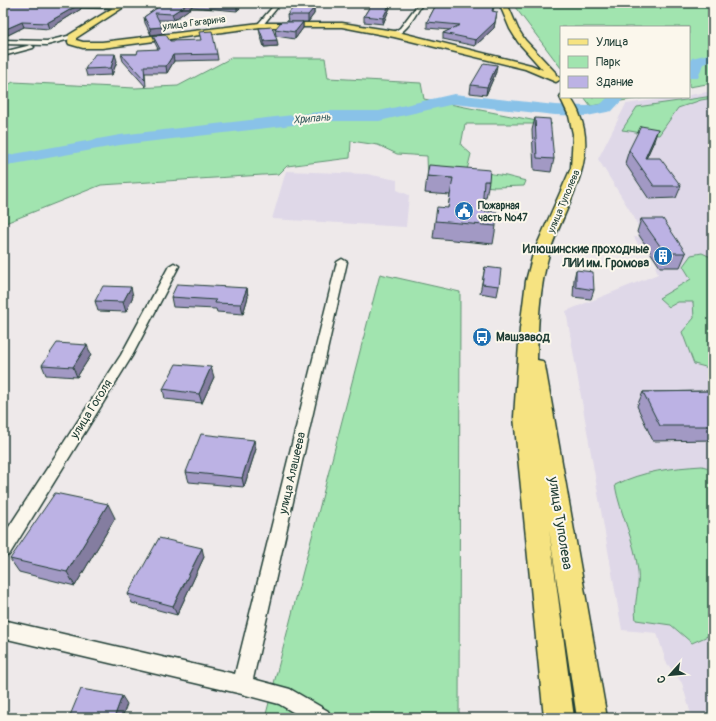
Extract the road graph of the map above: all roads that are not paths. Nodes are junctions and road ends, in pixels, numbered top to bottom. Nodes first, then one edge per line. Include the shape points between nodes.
1 (279, 3) edge
2 (421, 3) edge
3 (503, 3) edge
4 (123, 5) edge
5 (61, 6) edge
6 (260, 25) junction
7 (394, 34) junction
8 (72, 37) junction
9 (3, 42) edge
10 (522, 42) junction
11 (47, 43) junction
12 (3, 54) edge
13 (494, 58) junction
14 (545, 65) junction
15 (528, 67) junction
16 (559, 84) edge
17 (566, 98) edge
18 (342, 262) dead end
19 (174, 266) dead end
20 (529, 329) junction
21 (3, 550) edge
22 (3, 629) edge
23 (242, 685) junction
24 (321, 718) edge
25 (558, 718) edge
26 (592, 718) edge

1 - 6 street
2 - 7 street via 402,29
3 - 10 main road
4 - 5 street
4 - 8 main road
6 - 7 main road, улица Гагарина via 342,25
6 - 8 main road, улица Гагарина via 96,45 77,44 72,42
7 - 13 main road, улица Гагарина
8 - 11 street
9 - 11 street
10 - 13 main road via 524,53 520,57
10 - 14 main road
11 - 12 street
13 - 15 main road, улица Гагарина
14 - 15 main road via 535,59 520,61
14 - 16 main road
15 - 16 main road, улица Гагарина
17 - 20 main road, улица Туполева via 575,116 579,146 577,168 541,254 534,281
18 - 23 street, улица Алашеева
19 - 21 street, улица Гоголя via 126,356
20 - 25 main road, улица Туполева via 524,417
20 - 26 main road, улица Туполева
22 - 23 street
23 - 24 street via 284,696

